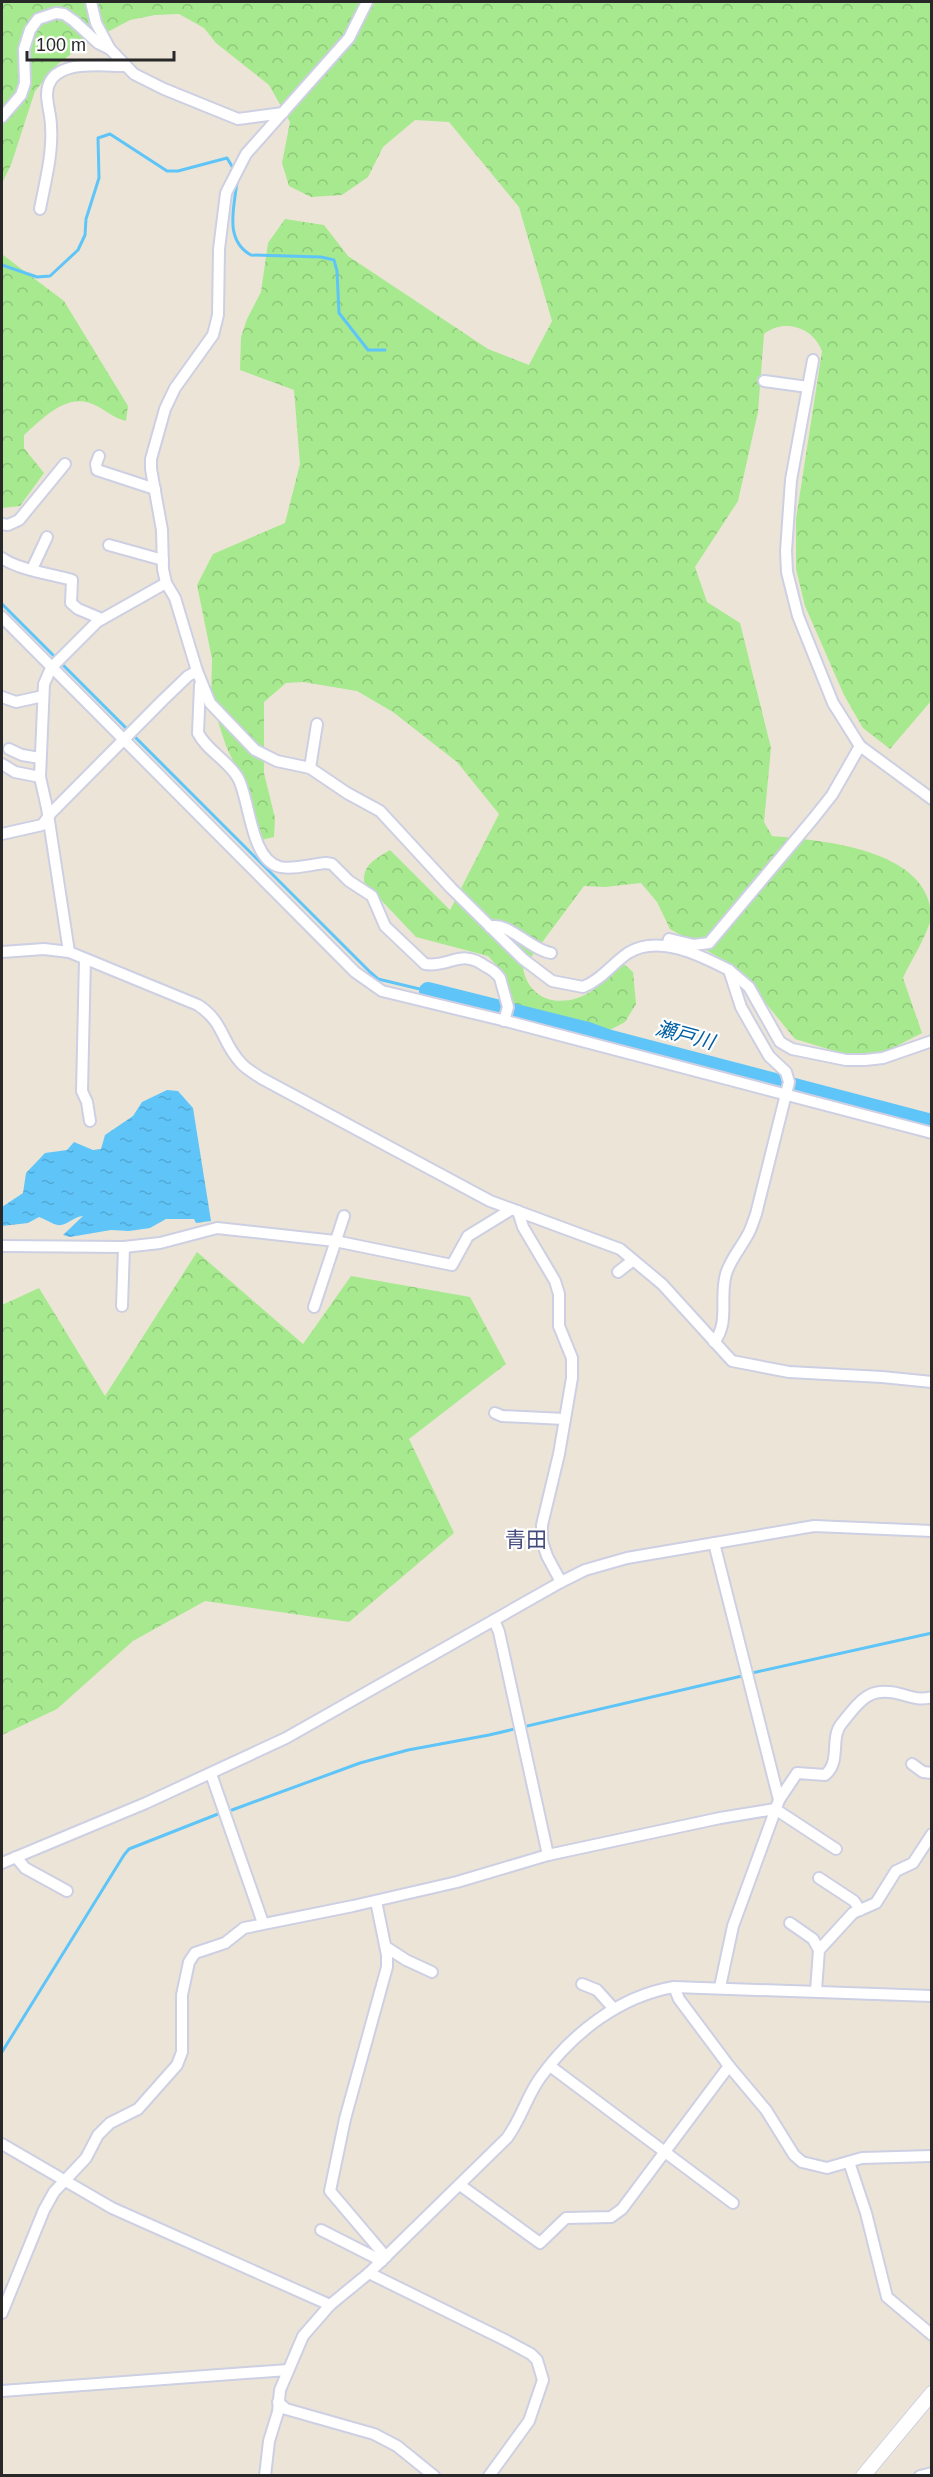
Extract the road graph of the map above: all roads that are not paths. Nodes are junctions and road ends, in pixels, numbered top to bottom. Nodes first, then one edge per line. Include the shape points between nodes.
1 (91, 2) edge
2 (367, 2) edge
3 (110, 49) junction
4 (124, 66) junction
5 (283, 113) junction
6 (2, 117) edge
7 (40, 209) dead end
8 (813, 360) dead end
9 (764, 381) dead end
10 (808, 387) junction
11 (99, 456) dead end
12 (65, 464) dead end
13 (155, 489) junction
14 (2, 524) edge
15 (47, 537) dead end
16 (109, 545) dead end
17 (2, 558) edge
18 (163, 560) junction
19 (32, 569) junction
20 (166, 584) junction
21 (2, 617) edge
22 (102, 619) junction
23 (56, 663) junction
24 (199, 677) junction
25 (43, 696) junction
26 (2, 697) edge
27 (317, 724) dead end
28 (129, 736) junction
29 (860, 746) junction
30 (9, 749) dead end
31 (40, 758) junction
32 (2, 764) edge
33 (310, 768) junction
34 (40, 777) junction
35 (932, 799) edge
36 (48, 821) junction
37 (2, 834) edge
38 (490, 927) junction
39 (667, 946) junction
40 (2, 952) edge
41 (69, 952) junction
42 (551, 953) dead end
43 (85, 959) junction
44 (729, 970) junction
45 (504, 1021) junction
46 (932, 1041) edge
47 (788, 1089) junction
48 (90, 1121) dead end
49 (932, 1133) edge
50 (515, 1210) junction
51 (344, 1216) dead end
52 (335, 1241) junction
53 (2, 1246) edge
54 (124, 1247) junction
55 (632, 1261) junction
56 (618, 1272) dead end
57 (123, 1306) dead end
58 (314, 1307) dead end
59 (714, 1342) junction
60 (932, 1382) edge
61 (495, 1413) dead end
62 (565, 1419) junction
63 (932, 1531) edge
64 (714, 1543) junction
65 (561, 1582) junction
66 (494, 1620) junction
67 (932, 1697) edge
68 (912, 1764) dead end
69 (932, 1773) edge
70 (211, 1774) junction
71 (777, 1805) junction
72 (932, 1834) edge
73 (928, 1847) edge
74 (836, 1849) dead end
75 (548, 1855) junction
76 (16, 1857) junction
77 (2, 1863) edge
78 (819, 1878) dead end
79 (67, 1891) dead end
80 (376, 1901) junction
81 (860, 1910) junction
82 (263, 1923) junction
83 (790, 1923) dead end
84 (386, 1947) junction
85 (819, 1950) junction
86 (432, 1971) dead end
87 (582, 1984) dead end
88 (674, 1987) junction
89 (720, 1987) junction
90 (816, 1990) junction
91 (932, 1995) edge
92 (614, 2009) junction
93 (550, 2066) junction
94 (729, 2066) junction
95 (2, 2145) edge
96 (666, 2152) junction
97 (932, 2156) edge
98 (849, 2162) junction
99 (63, 2182) junction
100 (460, 2185) junction
101 (733, 2203) dead end
102 (321, 2230) dead end
103 (384, 2259) junction
104 (369, 2273) junction
105 (330, 2305) junction
106 (2, 2313) edge
107 (932, 2335) edge
108 (288, 2370) junction
109 (2, 2391) edge
110 (932, 2393) edge
111 (278, 2402) junction
112 (932, 2473) edge
113 (264, 2475) edge
114 (434, 2475) edge
115 (489, 2475) edge
116 (863, 2475) edge
117 (920, 2475) edge

1 - 3 street via 96,24
2 - 5 street via 349,38
3 - 4 street
3 - 6 street via 64,14 38,19 25,42 23,89
4 - 5 street via 164,89 238,119
4 - 7 street via 71,67 50,83 50,151
5 - 13 street via 246,154 226,193 219,249 218,315 213,335 175,388 165,409 151,459
8 - 10 street
9 - 10 street
10 - 29 street via 791,480 787,573 798,616 832,703
11 - 13 street via 97,470
12 - 14 street via 19,520
13 - 18 street
15 - 19 street
16 - 18 street
17 - 19 street via 23,569
18 - 20 street
19 - 22 street via 72,580 71,603
20 - 22 street
20 - 24 street
21 - 23 street
22 - 23 street
23 - 25 street via 44,684
23 - 28 street
24 - 28 street via 188,676
24 - 33 street via 210,703 259,753
24 - 45 street via 198,733 240,781 253,832 270,860 283,867 332,864 372,896 385,926 425,964 465,957 476,959 500,978 508,1007
25 - 26 street via 16,702
25 - 31 street
27 - 33 street
28 - 36 street via 52,812
28 - 45 street via 367,982 382,992
29 - 35 street
29 - 39 street via 832,795 709,943 694,945 669,939
30 - 31 street
31 - 34 street
32 - 34 street via 15,772
33 - 38 street via 380,811
34 - 36 street
36 - 37 street
36 - 41 street
38 - 39 street via 541,974 552,981 583,987 637,948 651,944
38 - 42 street via 503,927
39 - 44 street
40 - 41 street
41 - 43 street
43 - 48 street via 82,1091
43 - 50 street via 198,1005 216,1019 241,1063 261,1078 490,1201
44 - 46 street via 748,987 780,1042 792,1049 865,1060
44 - 47 street via 741,1007 769,1056 786,1072
45 - 47 street
47 - 49 street
47 - 59 street via 756,1214 725,1275 723,1328
50 - 52 street via 468,1236 453,1265
50 - 55 street via 620,1249
50 - 62 street via 559,1294 559,1326 572,1364
51 - 52 street
52 - 54 street via 218,1228 160,1243
52 - 58 street
53 - 54 street
54 - 57 street
55 - 56 street
55 - 59 street via 662,1284
59 - 60 street via 732,1361 771,1369
61 - 62 street
62 - 65 street via 542,1525 542,1541
63 - 64 street via 814,1526
64 - 65 street via 627,1558
64 - 71 street
65 - 66 street
66 - 70 street via 286,1738
66 - 75 street
67 - 71 street via 916,1699 886,1690 868,1695 837,1730 835,1760 830,1771 825,1775 797,1773
68 - 69 street
70 - 76 street
70 - 82 street
71 - 74 street
71 - 75 street
71 - 89 street via 733,1926
72 - 73 street
73 - 81 street via 913,1863 896,1871 876,1903
75 - 80 street
76 - 77 street
76 - 79 street via 25,1868
78 - 81 street via 854,1901
80 - 82 street
80 - 84 street
81 - 85 street
82 - 99 street via 244,1928 225,1943 195,1953 189,1962 182,1995 182,2052 177,2066 138,2109 98,2134 86,2158
83 - 85 street via 813,1939
84 - 86 street
84 - 103 street via 387,1967 345,2119 330,2191
85 - 90 street
87 - 92 street via 597,1990
88 - 89 street
88 - 92 street
88 - 94 street
89 - 90 street
90 - 91 street
92 - 93 street via 586,2029
93 - 96 street
93 - 100 street via 515,2127
94 - 96 street
94 - 98 street via 766,2110 798,2159 827,2168
95 - 99 street
96 - 100 street via 618,2213 603,2219 566,2218 540,2243
96 - 101 street
97 - 98 street via 862,2158
98 - 107 street via 887,2297
99 - 105 street via 112,2208
99 - 106 street via 44,2210
100 - 103 street
102 - 103 street
103 - 104 street
104 - 105 street
104 - 115 street via 505,2340 537,2360 543,2380 529,2421
105 - 108 street via 303,2336
108 - 109 street
108 - 111 street
110 - 116 main road
111 - 113 street
111 - 114 street via 286,2409 375,2434
112 - 117 street

